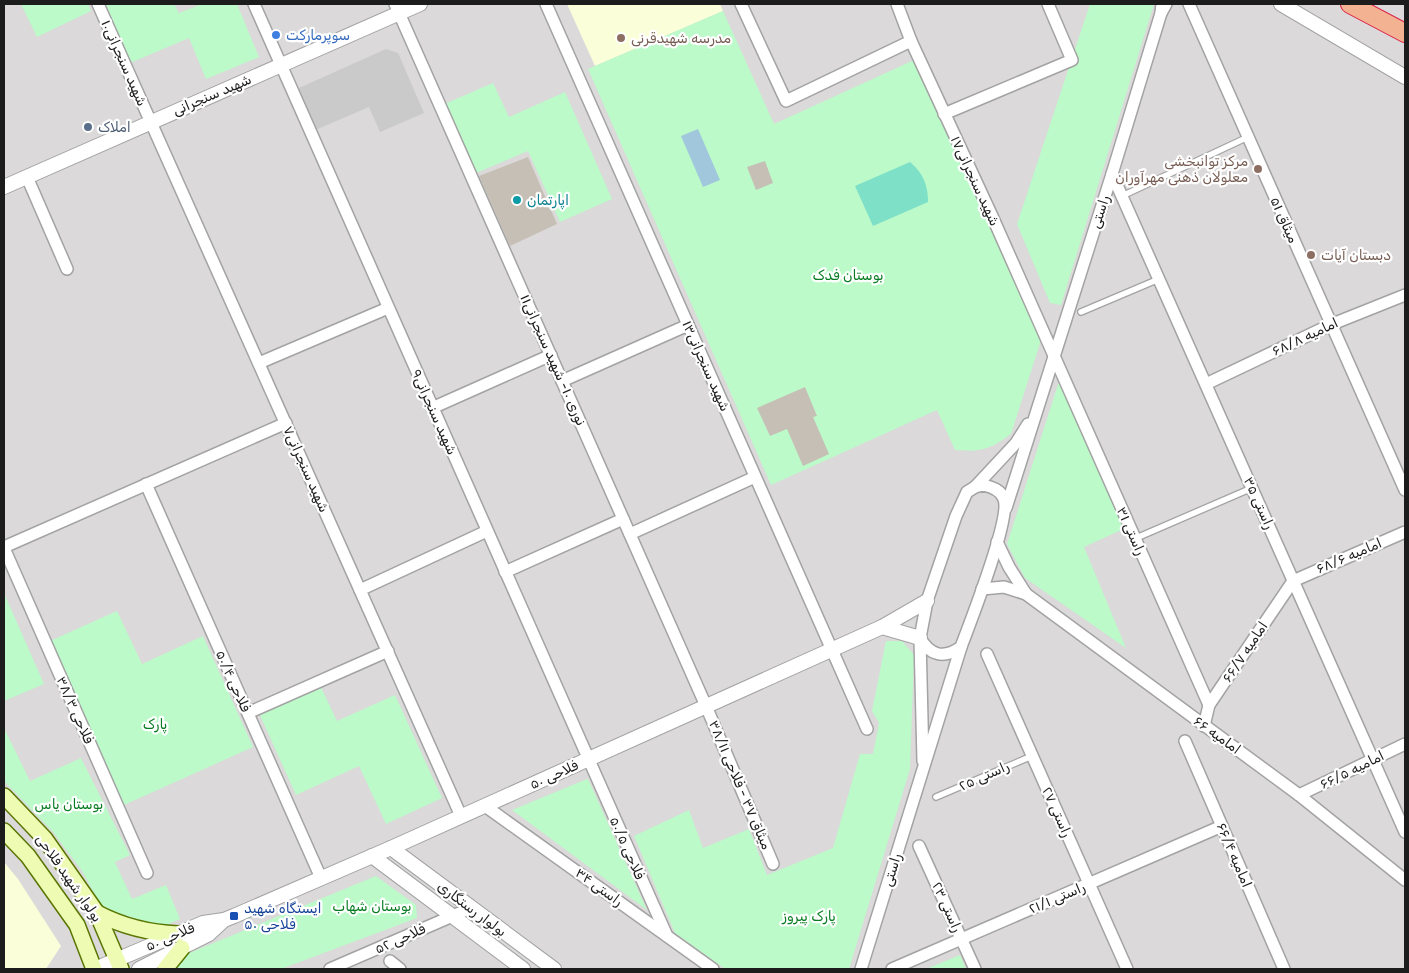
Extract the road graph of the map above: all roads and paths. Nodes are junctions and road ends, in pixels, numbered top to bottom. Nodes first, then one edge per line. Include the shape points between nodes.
1 (98, 4) edge
2 (254, 4) edge
3 (420, 4) edge
4 (546, 4) edge
5 (741, 4) edge
6 (896, 4) edge
7 (1048, 4) edge
8 (1189, 4) edge
9 (1281, 4) edge
10 (1350, 4) edge
11 (1163, 7) edge
12 (397, 8) edge
13 (1405, 33) edge
14 (911, 41) junction
15 (281, 66) junction
16 (1404, 79) edge
17 (944, 114) junction
18 (151, 122) junction
19 (1248, 137) junction
20 (1112, 174) junction
21 (26, 177) junction
22 (4, 186) edge
23 (1122, 196) junction
24 (67, 269) dead end
25 (1159, 279) junction
26 (1405, 295) edge
27 (388, 308) junction
28 (1081, 312) dead end
29 (688, 325) junction
30 (1330, 325) junction
31 (551, 355) junction
32 (1054, 357) junction
33 (259, 363) junction
34 (562, 381) junction
35 (1206, 384) junction
36 (432, 408) junction
37 (1036, 410) junction
38 (286, 423) junction
39 (755, 477) junction
40 (146, 484) junction
41 (975, 487) junction
42 (1252, 488) junction
43 (1405, 490) edge
44 (1006, 508) junction
45 (624, 519) junction
46 (487, 531) junction
47 (1405, 532) edge
48 (630, 534) junction
49 (1134, 539) junction
50 (997, 542) junction
51 (4, 548) edge
52 (505, 572) junction
53 (1293, 581) junction
54 (982, 589) junction
55 (360, 590) junction
56 (1026, 594) junction
57 (927, 601) junction
58 (882, 627) junction
59 (920, 638) junction
60 (961, 647) junction
61 (832, 650) junction
62 (388, 651) junction
63 (987, 654) dead end
64 (1209, 705) junction
65 (706, 706) junction
66 (248, 713) junction
67 (1204, 726) junction
68 (867, 729) dead end
69 (1185, 741) dead end
70 (1405, 744) edge
71 (1032, 756) junction
72 (588, 759) junction
73 (1373, 760) junction
74 (923, 770) junction
75 (1299, 795) junction
76 (4, 796) edge
77 (936, 797) dead end
78 (485, 806) junction
79 (461, 816) junction
80 (1222, 826) junction
81 (4, 831) edge
82 (1405, 832) edge
83 (920, 846) dead end
84 (391, 848) junction
85 (372, 856) junction
86 (773, 864) dead end
87 (146, 873) dead end
88 (321, 878) junction
89 (1405, 880) edge
90 (1089, 884) junction
91 (471, 908) junction
92 (97, 914) junction
93 (451, 916) junction
94 (667, 936) junction
95 (961, 939) junction
96 (180, 941) junction
97 (390, 961) dead end
98 (119, 964) edge
99 (94, 969) edge
100 (139, 969) edge
101 (165, 969) edge
102 (330, 969) edge
103 (400, 969) edge
104 (523, 969) edge
105 (554, 969) edge
106 (713, 969) edge
107 (861, 969) edge
108 (892, 969) edge
109 (975, 969) edge
110 (1126, 969) edge
111 (1284, 969) edge

1 - 18 street, شهید سنجرانی۱۰
2 - 15 street, شهید سنجرانی۹
3 - 12 street, شهید سنجرانی
4 - 29 street, شهید سنجرانی۱۳
5 - 14 street via 786,101
6 - 14 street, شهید سنجرانی۱۷
7 - 17 street via 1072,60
8 - 19 street, میثاق ۵۱
9 - 16 street
10 - 13 highway
11 - 20 street, راستی
12 - 15 street, شهید سنجرانی
12 - 31 street, نوری ۱۰- شهید سنجرانی۱۱
14 - 17 street, شهید سنجرانی۱۷
15 - 18 street, شهید سنجرانی
15 - 27 street, شهید سنجرانی۹
17 - 32 street, شهید سنجرانی۱۷
18 - 21 street, شهید سنجرانی
18 - 33 street, شهید سنجرانی۷
19 - 23 lane
19 - 30 street, میثاق ۵۱
20 - 23 street, راستی ۳۵
20 - 32 street, راستی
21 - 22 street, شهید سنجرانی
21 - 24 street
23 - 25 street, راستی ۳۵
25 - 28 lane
25 - 35 street, راستی ۳۵
26 - 30 street, امامیه ۶۸/۸
27 - 33 street
27 - 36 street, شهید سنجرانی۹
29 - 34 street
29 - 39 street, شهید سنجرانی۱۳
30 - 35 street, امامیه ۶۸/۸
30 - 43 street, میثاق ۵۱
31 - 34 street, نوری ۱۰- شهید سنجرانی۱۱
31 - 36 street
32 - 37 street, راستی
32 - 49 street, راستی ۳۱
33 - 38 street, شهید سنجرانی۷
34 - 45 street, نوری ۱۰- شهید سنجرانی۱۱
35 - 42 street, راستی ۳۵
36 - 46 street, شهید سنجرانی۹
37 - 41 street, راستی via 1016,443
37 - 44 street, راستی
38 - 40 street
38 - 55 street, شهید سنجرانی۷
39 - 48 street
39 - 61 street, شهید سنجرانی۱۳
40 - 51 street
40 - 66 street, فلاحی ۵۰/۴
41 - 44 street via 992,486 1000,492
41 - 57 street, راستی via 968,492 956,516
42 - 49 lane
42 - 53 street, راستی ۳۵
44 - 50 street, راستی
45 - 48 street, نوری ۱۰- شهید سنجرانی۱۱
45 - 52 street
46 - 52 street, شهید سنجرانی۹
46 - 55 street
47 - 53 street, امامیه ۶۸/۶
48 - 65 street, نوری ۱۰- شهید سنجرانی۱۱
49 - 64 street, راستی ۳۱
50 - 54 street, راستی
50 - 56 street
51 - 87 street, فلاحی ۳۸/۳
52 - 72 street, شهید سنجرانی۹
53 - 64 street, امامیه ۶۶/۷
53 - 73 street, راستی ۳۵
54 - 56 street via 1004,588
54 - 60 street, راستی
55 - 62 street, شهید سنجرانی۷
56 - 67 street, امامیه ۶۶
57 - 58 street, فلاحی ۵۰
57 - 59 street, راستی
58 - 59 street
58 - 61 street, فلاحی ۵۰
59 - 60 street via 933,652 943,655
59 - 74 street, راستی
60 - 74 street, راستی
61 - 65 street, فلاحی ۵۰
61 - 68 street, شهید سنجرانی۱۳
62 - 66 street
62 - 79 street, شهید سنجرانی۷
63 - 71 street, راستی ۲۷
64 - 67 street, امامیه ۶۶/۷
65 - 72 street, فلاحی ۵۰
65 - 86 street, میثاق ۳۷ - فلاحی ۳۸/۱۱
66 - 88 street, فلاحی ۵۰/۴
67 - 75 street, امامیه ۶۶
69 - 80 street, امامیه ۶۶/۴
70 - 73 street, امامیه ۶۶/۵
71 - 77 lane, راستی ۲۵
71 - 90 street, راستی ۲۷
72 - 78 street, فلاحی ۵۰
72 - 94 street, فلاحی ۵۰/۵
73 - 75 street, امامیه ۶۶/۵
73 - 82 street, راستی ۳۵
74 - 107 street, راستی
75 - 89 street, امامیه ۶۶
76 - 92 main road, بولوار شهید فلاحی via 45,839
78 - 79 street, فلاحی ۵۰
78 - 94 street, راستی ۳۴
79 - 84 street, فلاحی ۵۰
80 - 90 street, راستی ۲۱/۱
80 - 111 street, امامیه ۶۶/۴
81 - 99 main road, بولوار شهید فلاحی via 28,856 76,925
83 - 95 street, راستی ۲۳
84 - 85 street, فلاحی ۵۰
84 - 91 street, بولوار رستگاری
85 - 88 street, فلاحی ۵۰
85 - 93 street, بولوار رستگاری
88 - 96 street, فلاحی ۵۰ via 224,920 204,923
90 - 95 street, راستی ۲۱/۱
90 - 110 street, راستی ۲۷
91 - 93 street, فلاحی ۵۲
91 - 105 street, بولوار رستگاری
92 - 96 main road
92 - 98 main road, بولوار شهید فلاحی
93 - 102 street, فلاحی ۵۲
93 - 104 street, بولوار رستگاری
94 - 106 street, راستی ۳۴
95 - 108 street, راستی ۲۱/۱
95 - 109 street, راستی ۲۳
96 - 98 street, فلاحی ۵۰
96 - 100 street, فلاحی ۵۰
96 - 101 main road
97 - 103 street
98 - 99 street, فلاحی ۵۰

